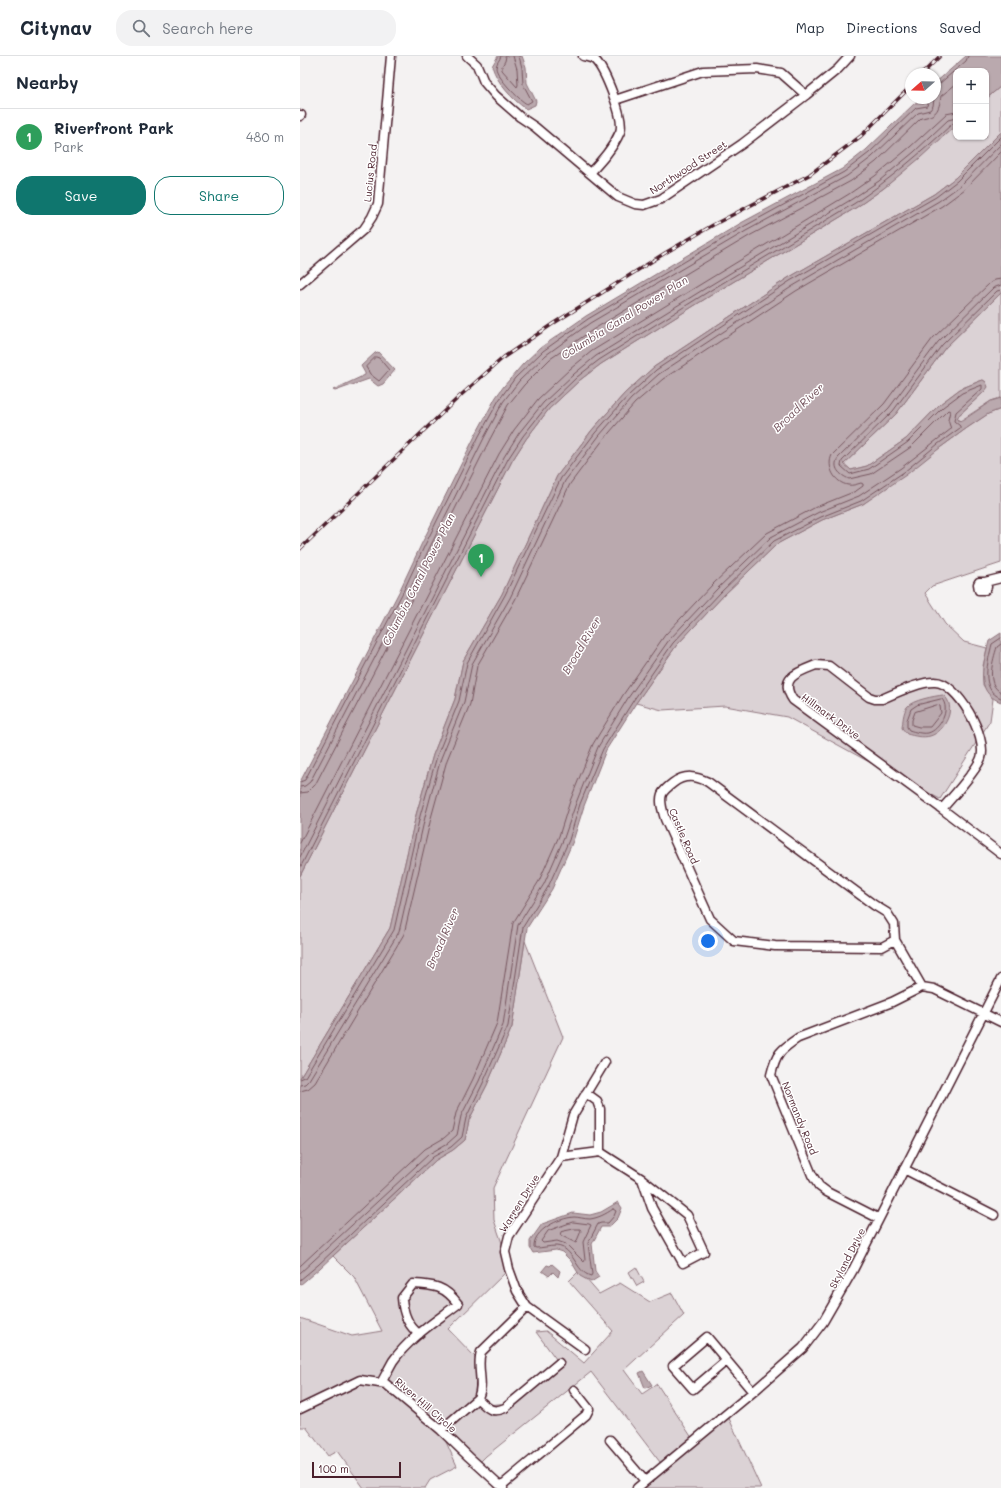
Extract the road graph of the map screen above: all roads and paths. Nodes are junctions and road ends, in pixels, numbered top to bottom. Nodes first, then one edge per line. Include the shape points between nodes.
1 (391, 56) edge
2 (467, 56) edge
3 (583, 56) edge
4 (850, 56) edge
5 (806, 95) junction
6 (614, 100) junction
7 (590, 173) junction
8 (300, 284) edge
9 (1001, 578) edge
10 (985, 582) dead end
11 (942, 809) junction
12 (1001, 854) edge
13 (895, 940) junction
14 (1001, 979) edge
15 (922, 987) junction
16 (984, 1013) junction
17 (1001, 1022) edge
18 (605, 1062) dead end
19 (586, 1093) junction
20 (600, 1152) junction
21 (561, 1157) junction
22 (904, 1169) junction
23 (642, 1179) junction
24 (994, 1215) dead end
25 (878, 1218) junction
26 (527, 1307) junction
27 (419, 1334) junction
28 (585, 1349) dead end
29 (726, 1361) junction
30 (559, 1363) dead end
31 (381, 1383) junction
32 (574, 1390) dead end
33 (753, 1392) junction
34 (478, 1399) junction
35 (300, 1409) edge
36 (441, 1430) junction
37 (610, 1440) dead end
38 (645, 1482) junction
39 (502, 1487) edge
40 (637, 1488) edge

1 - 8 street, Lucius Road via 378,204 364,229
2 - 7 street, Northwood Street via 477,65 484,82 496,96
3 - 6 street via 594,59 598,64
4 - 5 street, Northwood Street
5 - 6 street via 781,73 757,69 703,71
5 - 7 street, Northwood Street via 742,144 654,202 635,204 618,197
6 - 7 street via 620,131 608,153
9 - 10 street
11 - 11 street, Hillmark Drive via 793,700 788,693 788,684 794,674 816,665 829,666 875,699 882,699 931,682 944,684 952,690 977,728 981,757
11 - 12 street, Hillmark Drive
13 - 13 street, Castle Road via 894,924 887,913 708,782 689,776 668,786 662,795 661,805 665,819 710,919 734,941 776,946 882,947
13 - 15 street, Castle Road
14 - 16 street, Skyland Drive
15 - 16 street via 934,989
15 - 25 street, Normandy Road via 892,1002 798,1038 784,1047 775,1060 771,1075 812,1175 819,1186
16 - 17 street
16 - 22 street, Skyland Drive
18 - 19 street, Warren Drive
19 - 20 street via 597,1101 600,1109
19 - 21 street, Warren Drive via 573,1115
20 - 21 street
20 - 23 street
21 - 26 street, Warren Drive via 509,1236 504,1252 518,1291
22 - 24 street
22 - 25 street, Skyland Drive
23 - 23 street via 652,1208 683,1263 704,1252 687,1215
25 - 33 street, Skyland Drive via 826,1319 803,1348
26 - 28 street, Warren Drive
26 - 34 street via 481,1352 478,1360 482,1391
27 - 27 street via 458,1304 451,1295 434,1285 413,1284 402,1298 403,1312 412,1328
27 - 31 street via 394,1360
29 - 29 street via 707,1337 673,1366 693,1389
29 - 33 street
30 - 34 street via 505,1408 496,1412
31 - 35 street, River Hill Circle via 360,1380
31 - 36 street, River Hill Circle via 386,1384
32 - 39 street via 589,1409 586,1415
33 - 38 street, Skyland Drive
34 - 36 street
36 - 39 street, River Hill Circle
37 - 38 street
38 - 40 street, Skyland Drive

